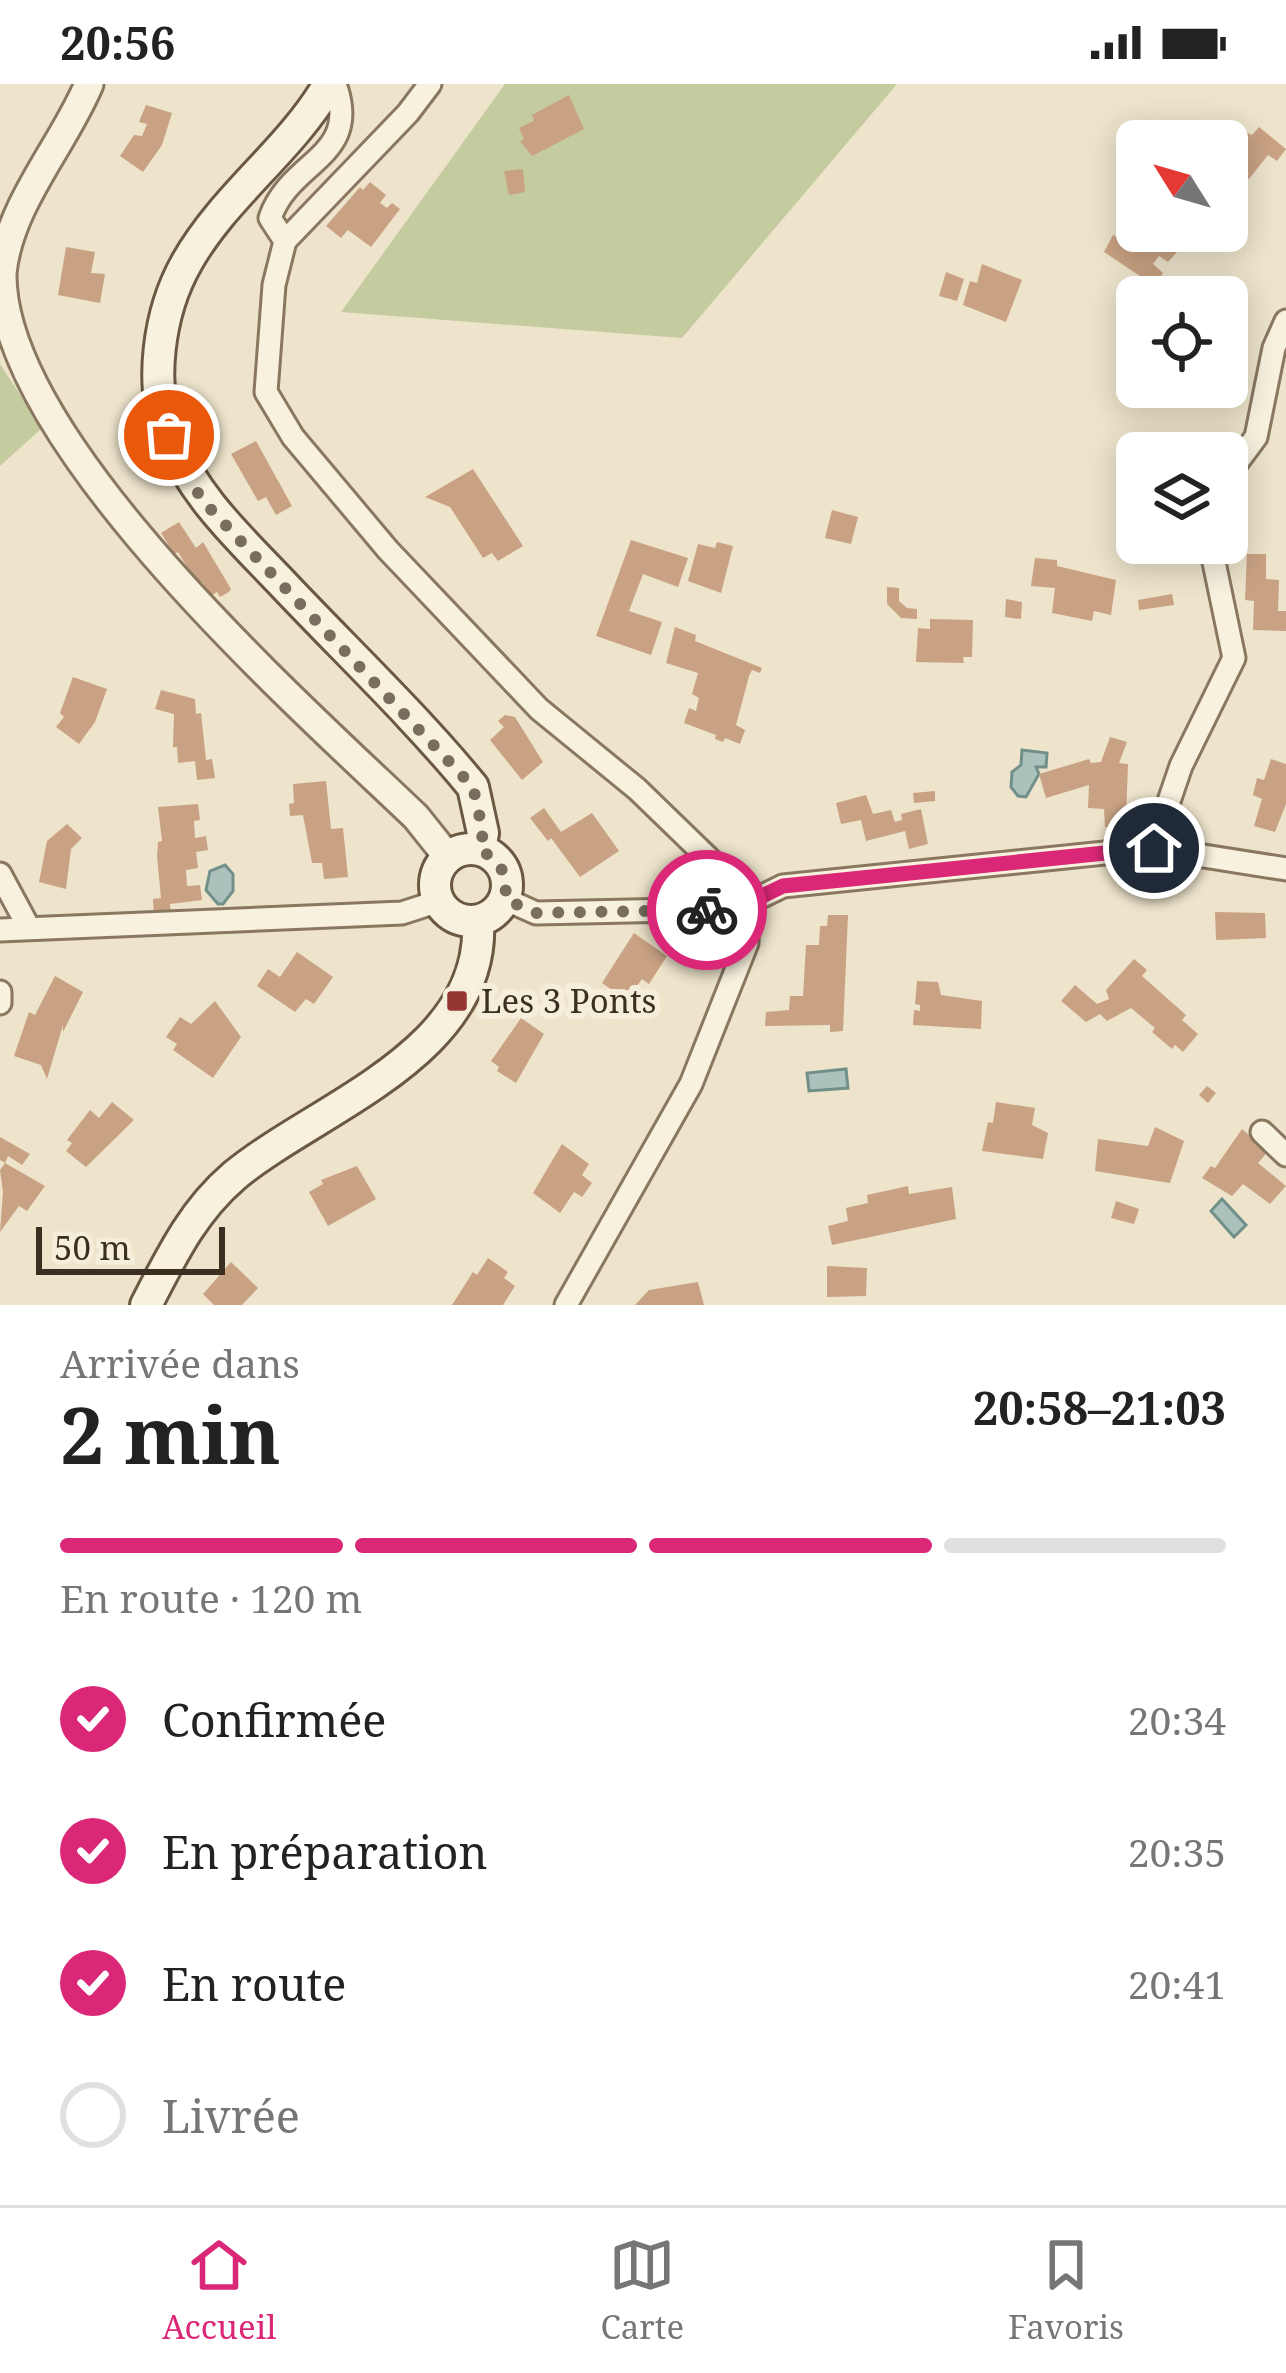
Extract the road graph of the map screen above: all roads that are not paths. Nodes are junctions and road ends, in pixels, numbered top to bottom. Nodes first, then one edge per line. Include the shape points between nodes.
1 (89, 84) edge
2 (332, 84) edge
3 (430, 84) edge
4 (285, 241) junction
5 (1286, 321) edge
6 (1248, 448) edge
7 (1214, 564) edge
8 (1154, 848) junction
9 (480, 850) junction
10 (448, 857) junction
11 (1286, 869) edge
12 (0, 874) edge
13 (505, 899) junction
14 (439, 901) junction
15 (748, 903) junction
16 (478, 921) junction
17 (29, 928) junction
18 (0, 929) edge
19 (0, 992) edge
20 (0, 1004) edge
21 (1262, 1132) dead end
22 (1286, 1155) edge
23 (146, 1305) edge
24 (566, 1305) edge

1 - 10 street via 13,226 2,269 10,349 69,453 133,538
2 - 4 street via 344,108 341,130 277,197 271,218
2 - 9 main road via 186,263 166,316 157,381 169,435 201,499 473,787
3 - 4 street
4 - 15 street via 266,392 293,437 539,709 637,789
5 - 6 street
7 - 8 street via 1234,658 1181,766
8 - 11 street
8 - 15 street via 783,886
9 - 10 main road
9 - 13 main road via 503,869
10 - 14 main road via 435,883
12 - 17 street
13 - 15 street via 536,913
13 - 16 main road
14 - 16 main road via 460,920
14 - 17 street via 403,913
15 - 24 street via 747,944 691,1084
16 - 23 main road via 479,941 457,1001 424,1046 235,1175 191,1219
17 - 18 street
19 - 20 street
21 - 22 street

